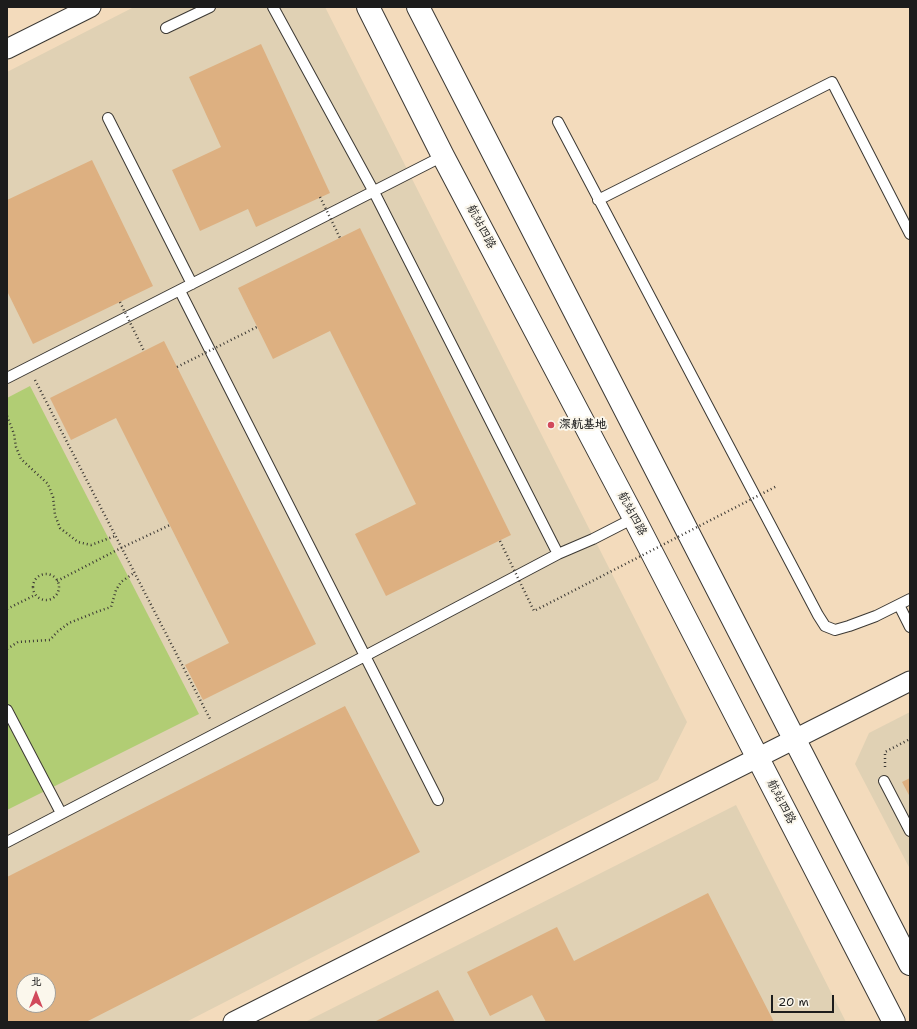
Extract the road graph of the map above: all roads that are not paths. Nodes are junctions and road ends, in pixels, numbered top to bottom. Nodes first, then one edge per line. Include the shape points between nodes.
1 (91, 7) edge
2 (210, 7) edge
3 (273, 7) edge
4 (368, 7) edge
5 (418, 7) edge
6 (166, 28) dead end
7 (7, 49) edge
8 (108, 118) dead end
9 (558, 122) dead end
10 (443, 156) junction
11 (374, 192) junction
12 (598, 200) junction
13 (910, 234) edge
14 (192, 284) junction
15 (180, 291) junction
16 (7, 378) edge
17 (634, 518) junction
18 (558, 554) junction
19 (910, 599) edge
20 (899, 605) junction
21 (910, 627) edge
22 (366, 656) junction
23 (910, 681) edge
24 (7, 710) edge
25 (795, 739) junction
26 (758, 757) junction
27 (884, 781) road end
28 (438, 800) dead end
29 (61, 813) junction
30 (910, 831) edge
31 (7, 842) edge
32 (910, 964) edge
33 (233, 1022) edge
34 (894, 1022) edge

1 - 7 street
2 - 6 lane
3 - 11 lane
4 - 10 street, 航站四路
5 - 25 street
8 - 14 lane
9 - 12 lane
10 - 11 lane
10 - 17 street, 航站四路
11 - 14 lane
11 - 18 lane
12 - 13 lane via 832,82
12 - 20 lane via 825,626 835,630
14 - 15 lane
15 - 16 lane
15 - 22 lane
17 - 18 lane
17 - 26 street, 航站四路
18 - 22 lane
19 - 20 lane
20 - 21 lane
22 - 28 lane
22 - 29 lane
23 - 25 street
24 - 29 lane
25 - 26 street
25 - 32 street
26 - 33 street
26 - 34 street, 航站四路
27 - 30 lane
29 - 31 lane

